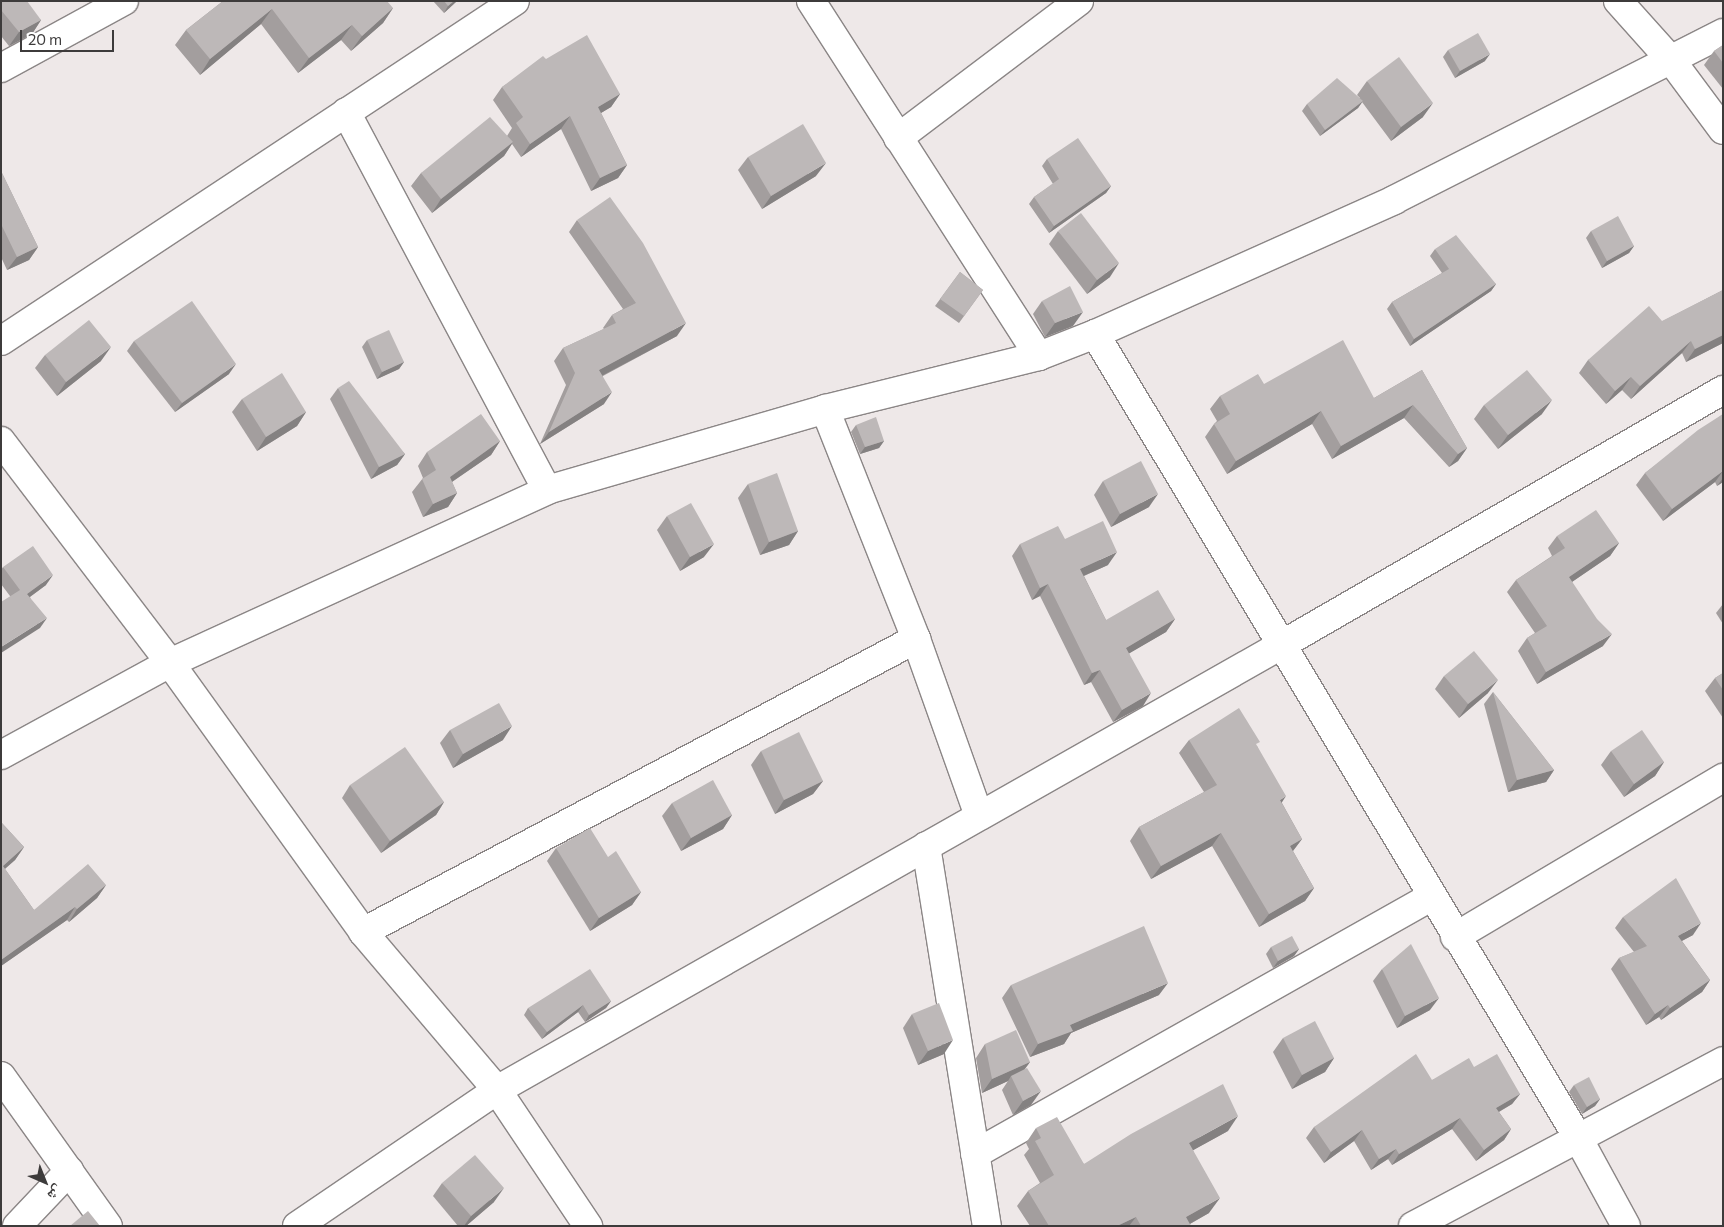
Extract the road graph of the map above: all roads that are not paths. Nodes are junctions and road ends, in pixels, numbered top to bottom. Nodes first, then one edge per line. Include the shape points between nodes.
1 (124, 1) edge
2 (515, 1) edge
3 (811, 1) edge
4 (1079, 1) edge
5 (1618, 1) edge
6 (1723, 33) edge
7 (1671, 60) junction
8 (1, 68) edge
9 (346, 112) junction
10 (1723, 130) edge
11 (898, 138) junction
12 (1095, 334) junction
13 (1, 341) edge
14 (1039, 356) junction
15 (1723, 390) edge
16 (825, 409) junction
17 (1, 440) edge
18 (547, 490) junction
19 (916, 639) junction
20 (1283, 644) junction
21 (170, 663) junction
22 (1, 755) edge
23 (1723, 778) edge
24 (979, 816) junction
25 (926, 846) junction
26 (1431, 898) junction
27 (363, 932) junction
28 (1455, 937) junction
29 (1723, 1061) edge
30 (1, 1076) edge
31 (497, 1090) junction
32 (1577, 1136) junction
33 (975, 1154) junction
34 (69, 1171) junction
35 (17, 1226) edge
36 (108, 1226) edge
37 (297, 1226) edge
38 (588, 1226) edge
39 (988, 1226) edge
40 (1413, 1226) edge
41 (1626, 1226) edge

1 - 8 street
2 - 9 street
3 - 11 street
4 - 11 street
5 - 7 street
6 - 7 street
7 - 10 street
7 - 12 street via 1394,200
9 - 13 street
9 - 18 street
11 - 14 street
12 - 14 street
12 - 20 street
14 - 16 street
15 - 20 street
16 - 18 street
16 - 19 street
17 - 21 street
18 - 21 street
19 - 24 street
19 - 27 street
20 - 24 street
20 - 26 street
21 - 22 street
21 - 27 street
23 - 28 street
24 - 25 street
25 - 31 street
25 - 33 street
26 - 28 street
26 - 33 street
27 - 31 street
28 - 32 street
29 - 32 street
30 - 34 street
31 - 37 street
31 - 38 street
32 - 40 street
32 - 41 street
33 - 39 street
34 - 35 street
34 - 36 street

